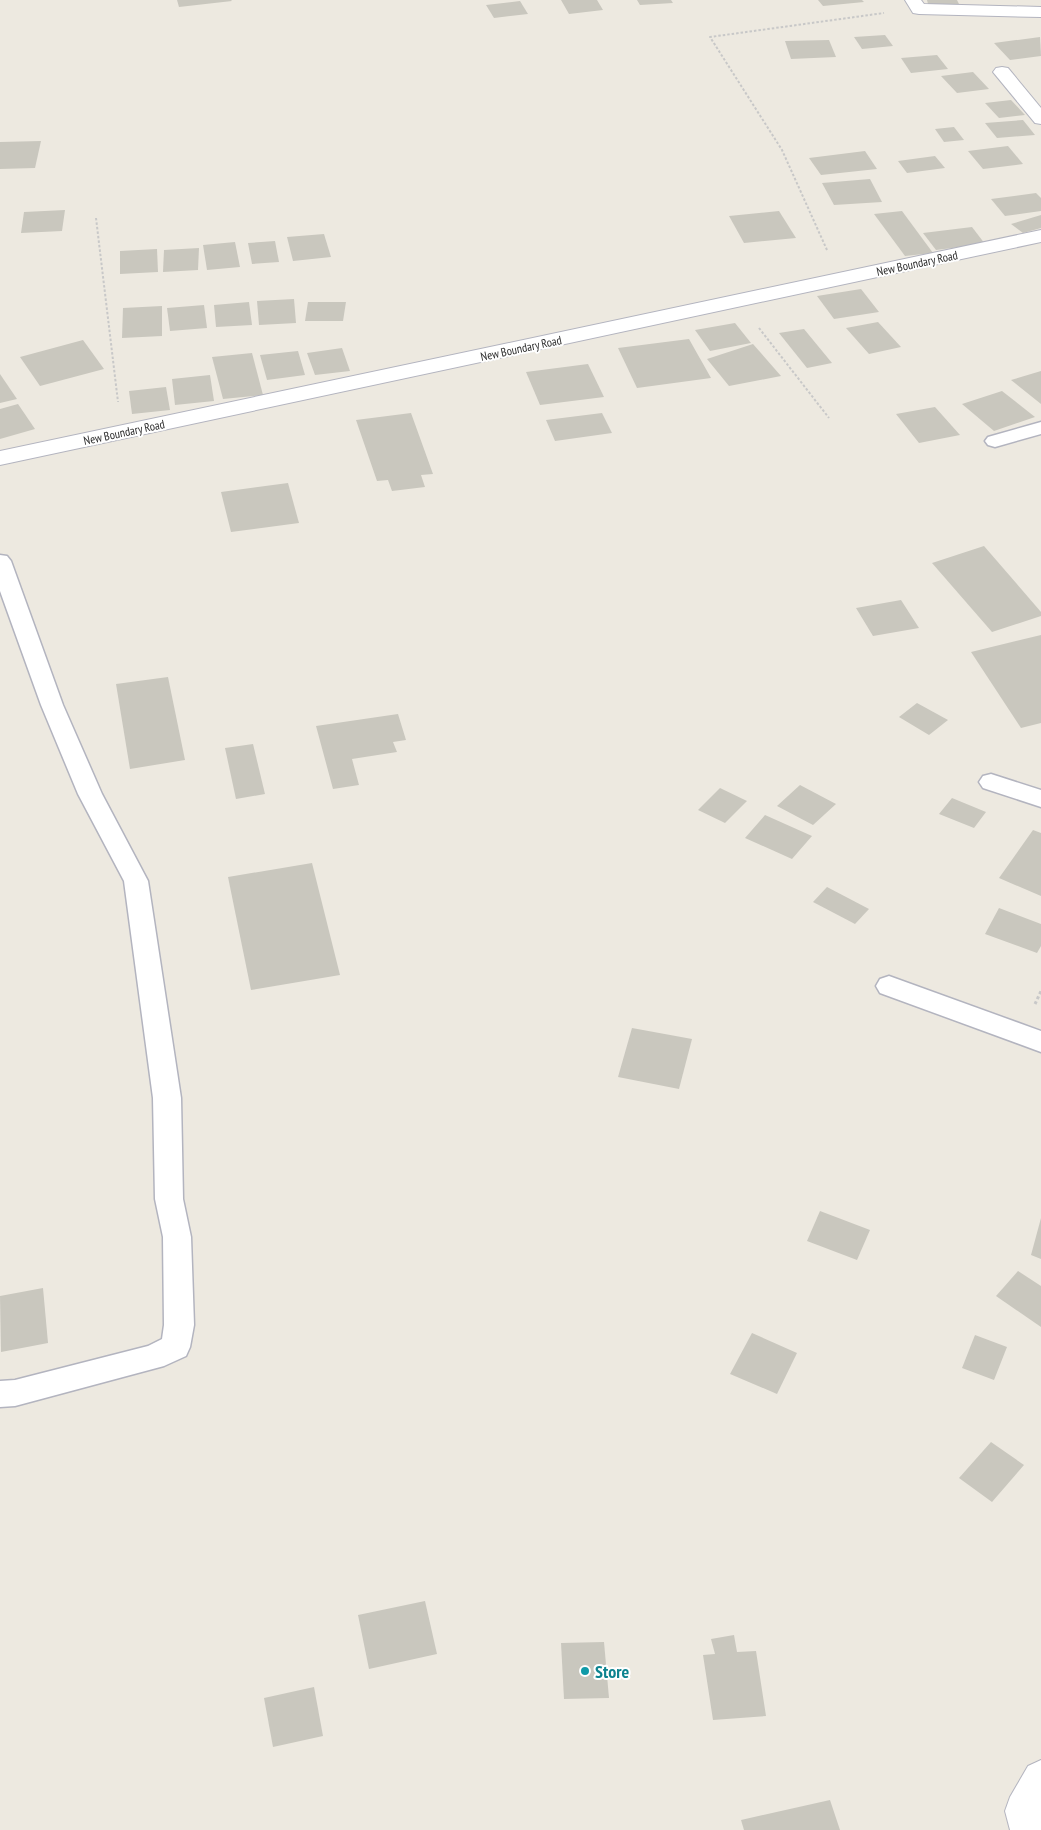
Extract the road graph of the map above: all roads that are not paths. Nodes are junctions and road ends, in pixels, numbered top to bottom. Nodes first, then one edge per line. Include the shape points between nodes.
1 (916, 4) edge
2 (1041, 12) edge
3 (1002, 72) dead end
4 (1041, 119) edge
5 (1041, 236) edge
6 (1041, 428) edge
7 (995, 441) dead end
8 (0, 458) edge
9 (0, 561) edge
10 (991, 782) dead end
11 (1041, 799) edge
12 (889, 986) dead end
13 (1041, 1042) edge
14 (0, 1394) edge
15 (1041, 1779) edge
16 (1028, 1830) edge

1 - 2 main road
3 - 4 main road
5 - 8 main road, New Boundary Road
6 - 7 lane
9 - 14 lane via 52,705 90,794 136,881 167,1098 169,1199 177,1237 179,1326 176,1347 153,1357
10 - 11 lane
12 - 13 lane
15 - 16 main road via 1024,1811

